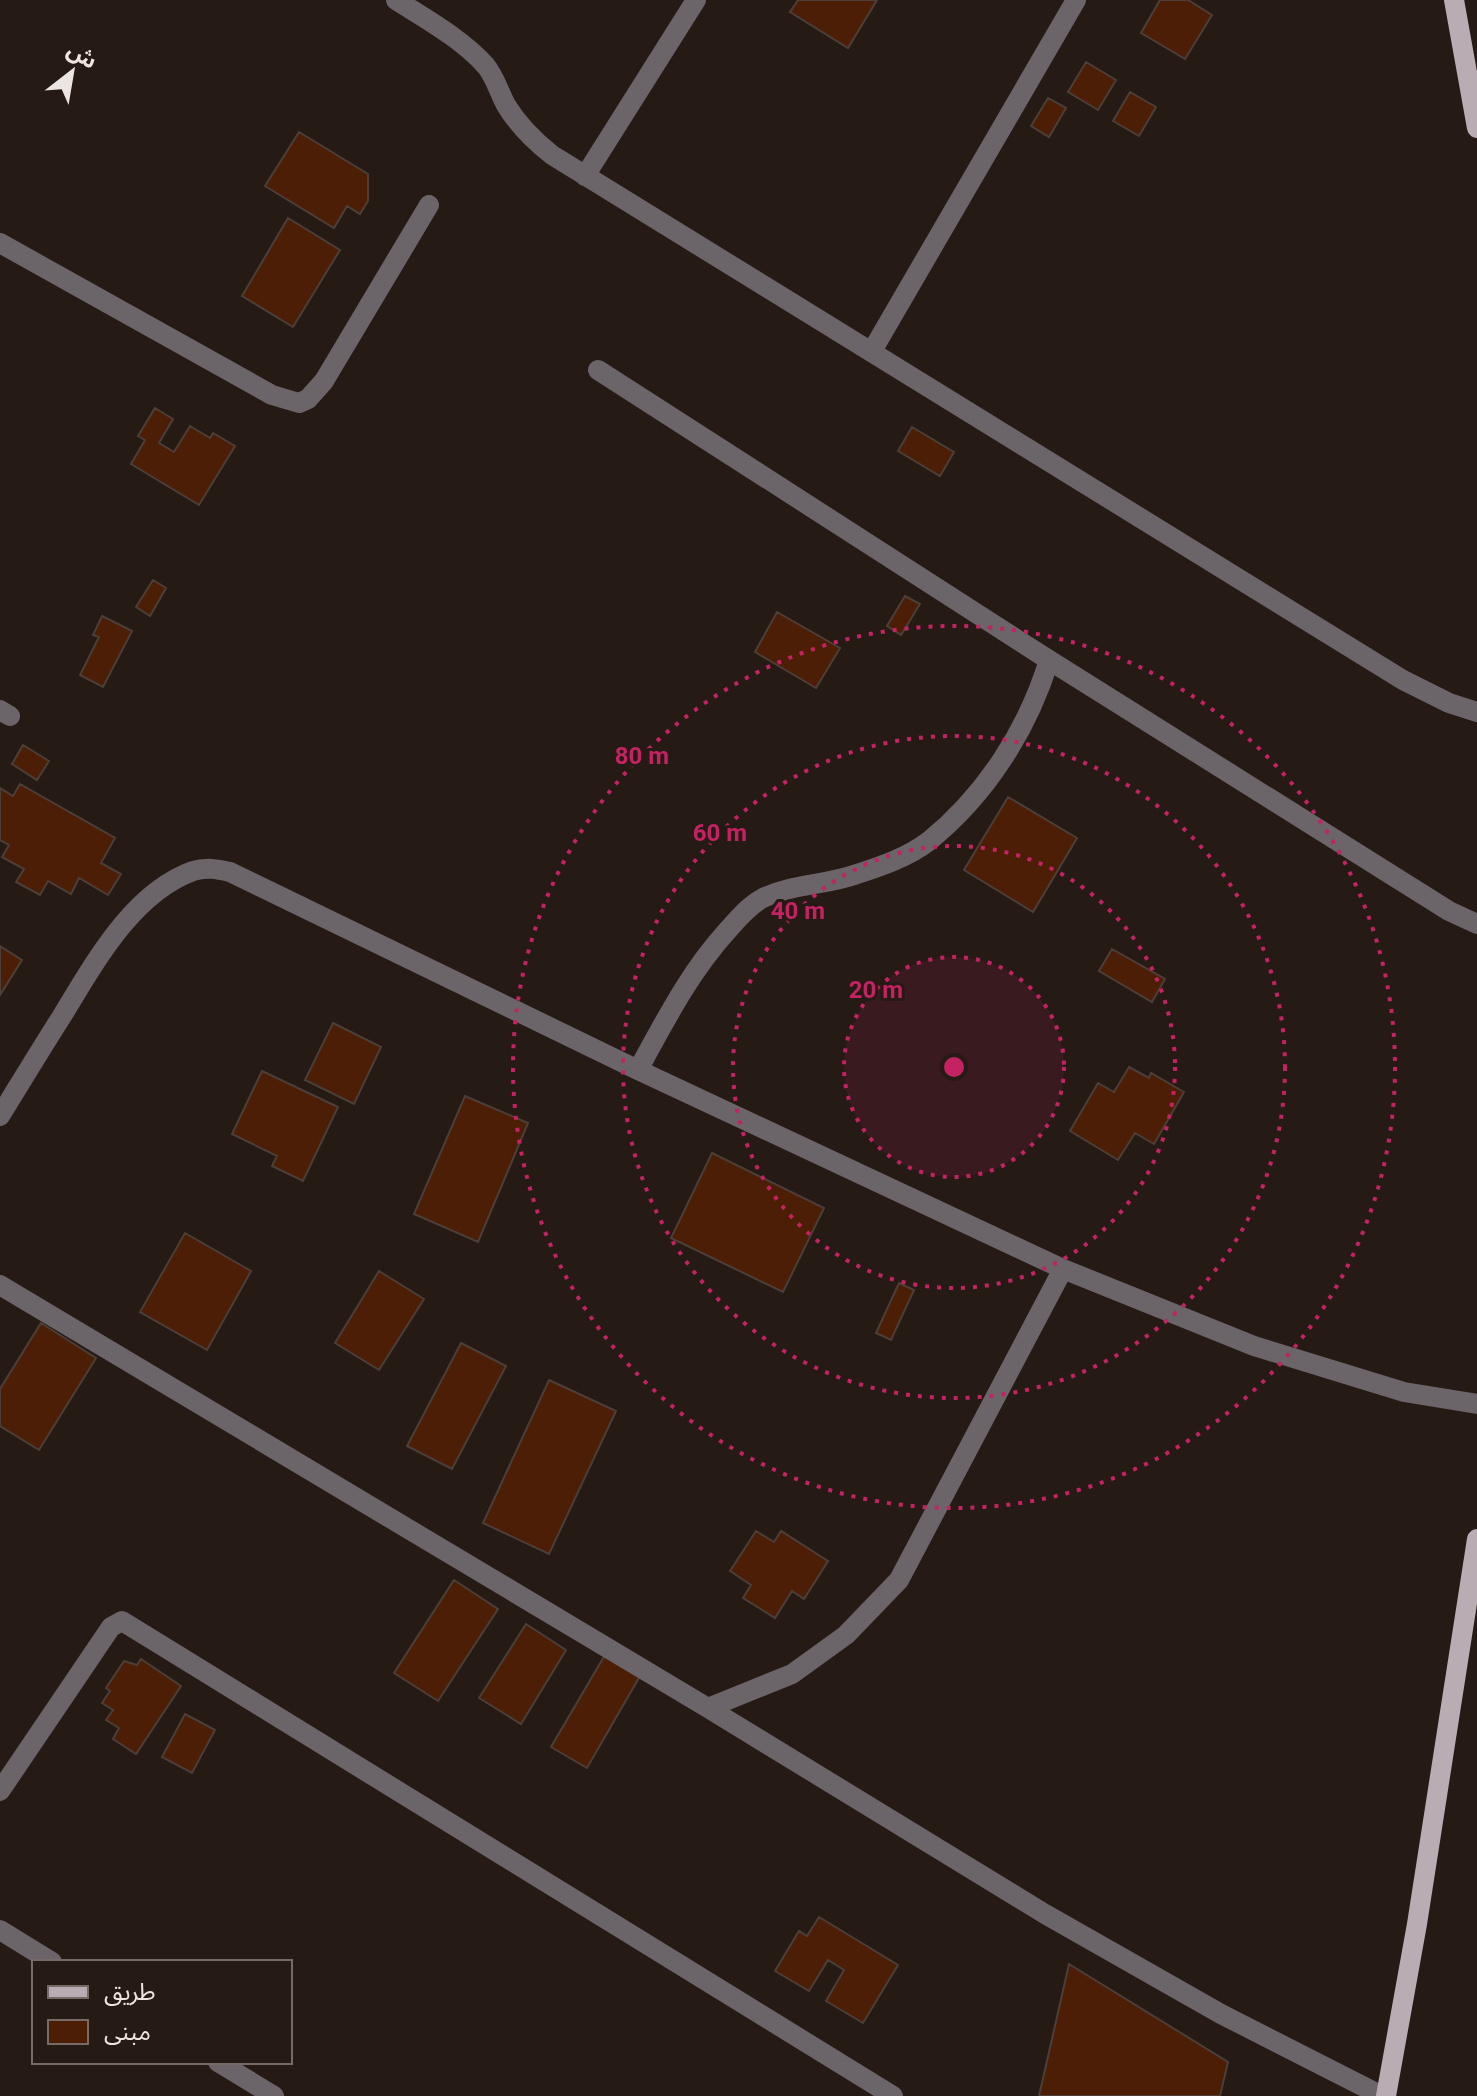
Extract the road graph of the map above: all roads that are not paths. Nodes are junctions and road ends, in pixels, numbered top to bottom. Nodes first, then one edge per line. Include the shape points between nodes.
1 (396, 0) edge
2 (696, 0) edge
3 (1076, 0) edge
4 (1454, 0) edge
5 (1477, 128) edge
6 (585, 176) junction
7 (429, 205) dead end
8 (0, 243) edge
9 (872, 351) junction
10 (598, 370) dead end
11 (1049, 660) junction
12 (1477, 712) edge
13 (1477, 924) edge
14 (638, 1070) junction
15 (0, 1116) edge
16 (1063, 1269) junction
17 (0, 1285) edge
18 (1477, 1404) edge
19 (1477, 1539) edge
20 (708, 1708) junction
21 (0, 1791) edge
22 (0, 1930) edge
23 (49, 1960) edge
24 (221, 2064) edge
25 (274, 2096) edge
26 (893, 2096) edge
27 (1384, 2096) edge

1 - 6 street via 476,56 529,137
2 - 6 street
3 - 9 street
4 - 5 main road
6 - 9 street
7 - 8 street via 324,381 299,403 272,395
9 - 12 street via 1403,680
10 - 11 street
11 - 13 street
11 - 14 street via 1028,717 1003,759 965,805 928,841 891,862 761,899 742,914 696,967
14 - 15 street via 230,872 208,868 193,871 151,897 105,946
14 - 16 street
16 - 18 street via 1254,1346 1404,1392
16 - 20 street via 899,1580 846,1635 792,1674
17 - 20 street
19 - 27 main road via 1417,1924
20 - 27 street via 1045,1914 1221,2014
21 - 26 street via 111,1627 122,1621
22 - 23 street
24 - 25 street

